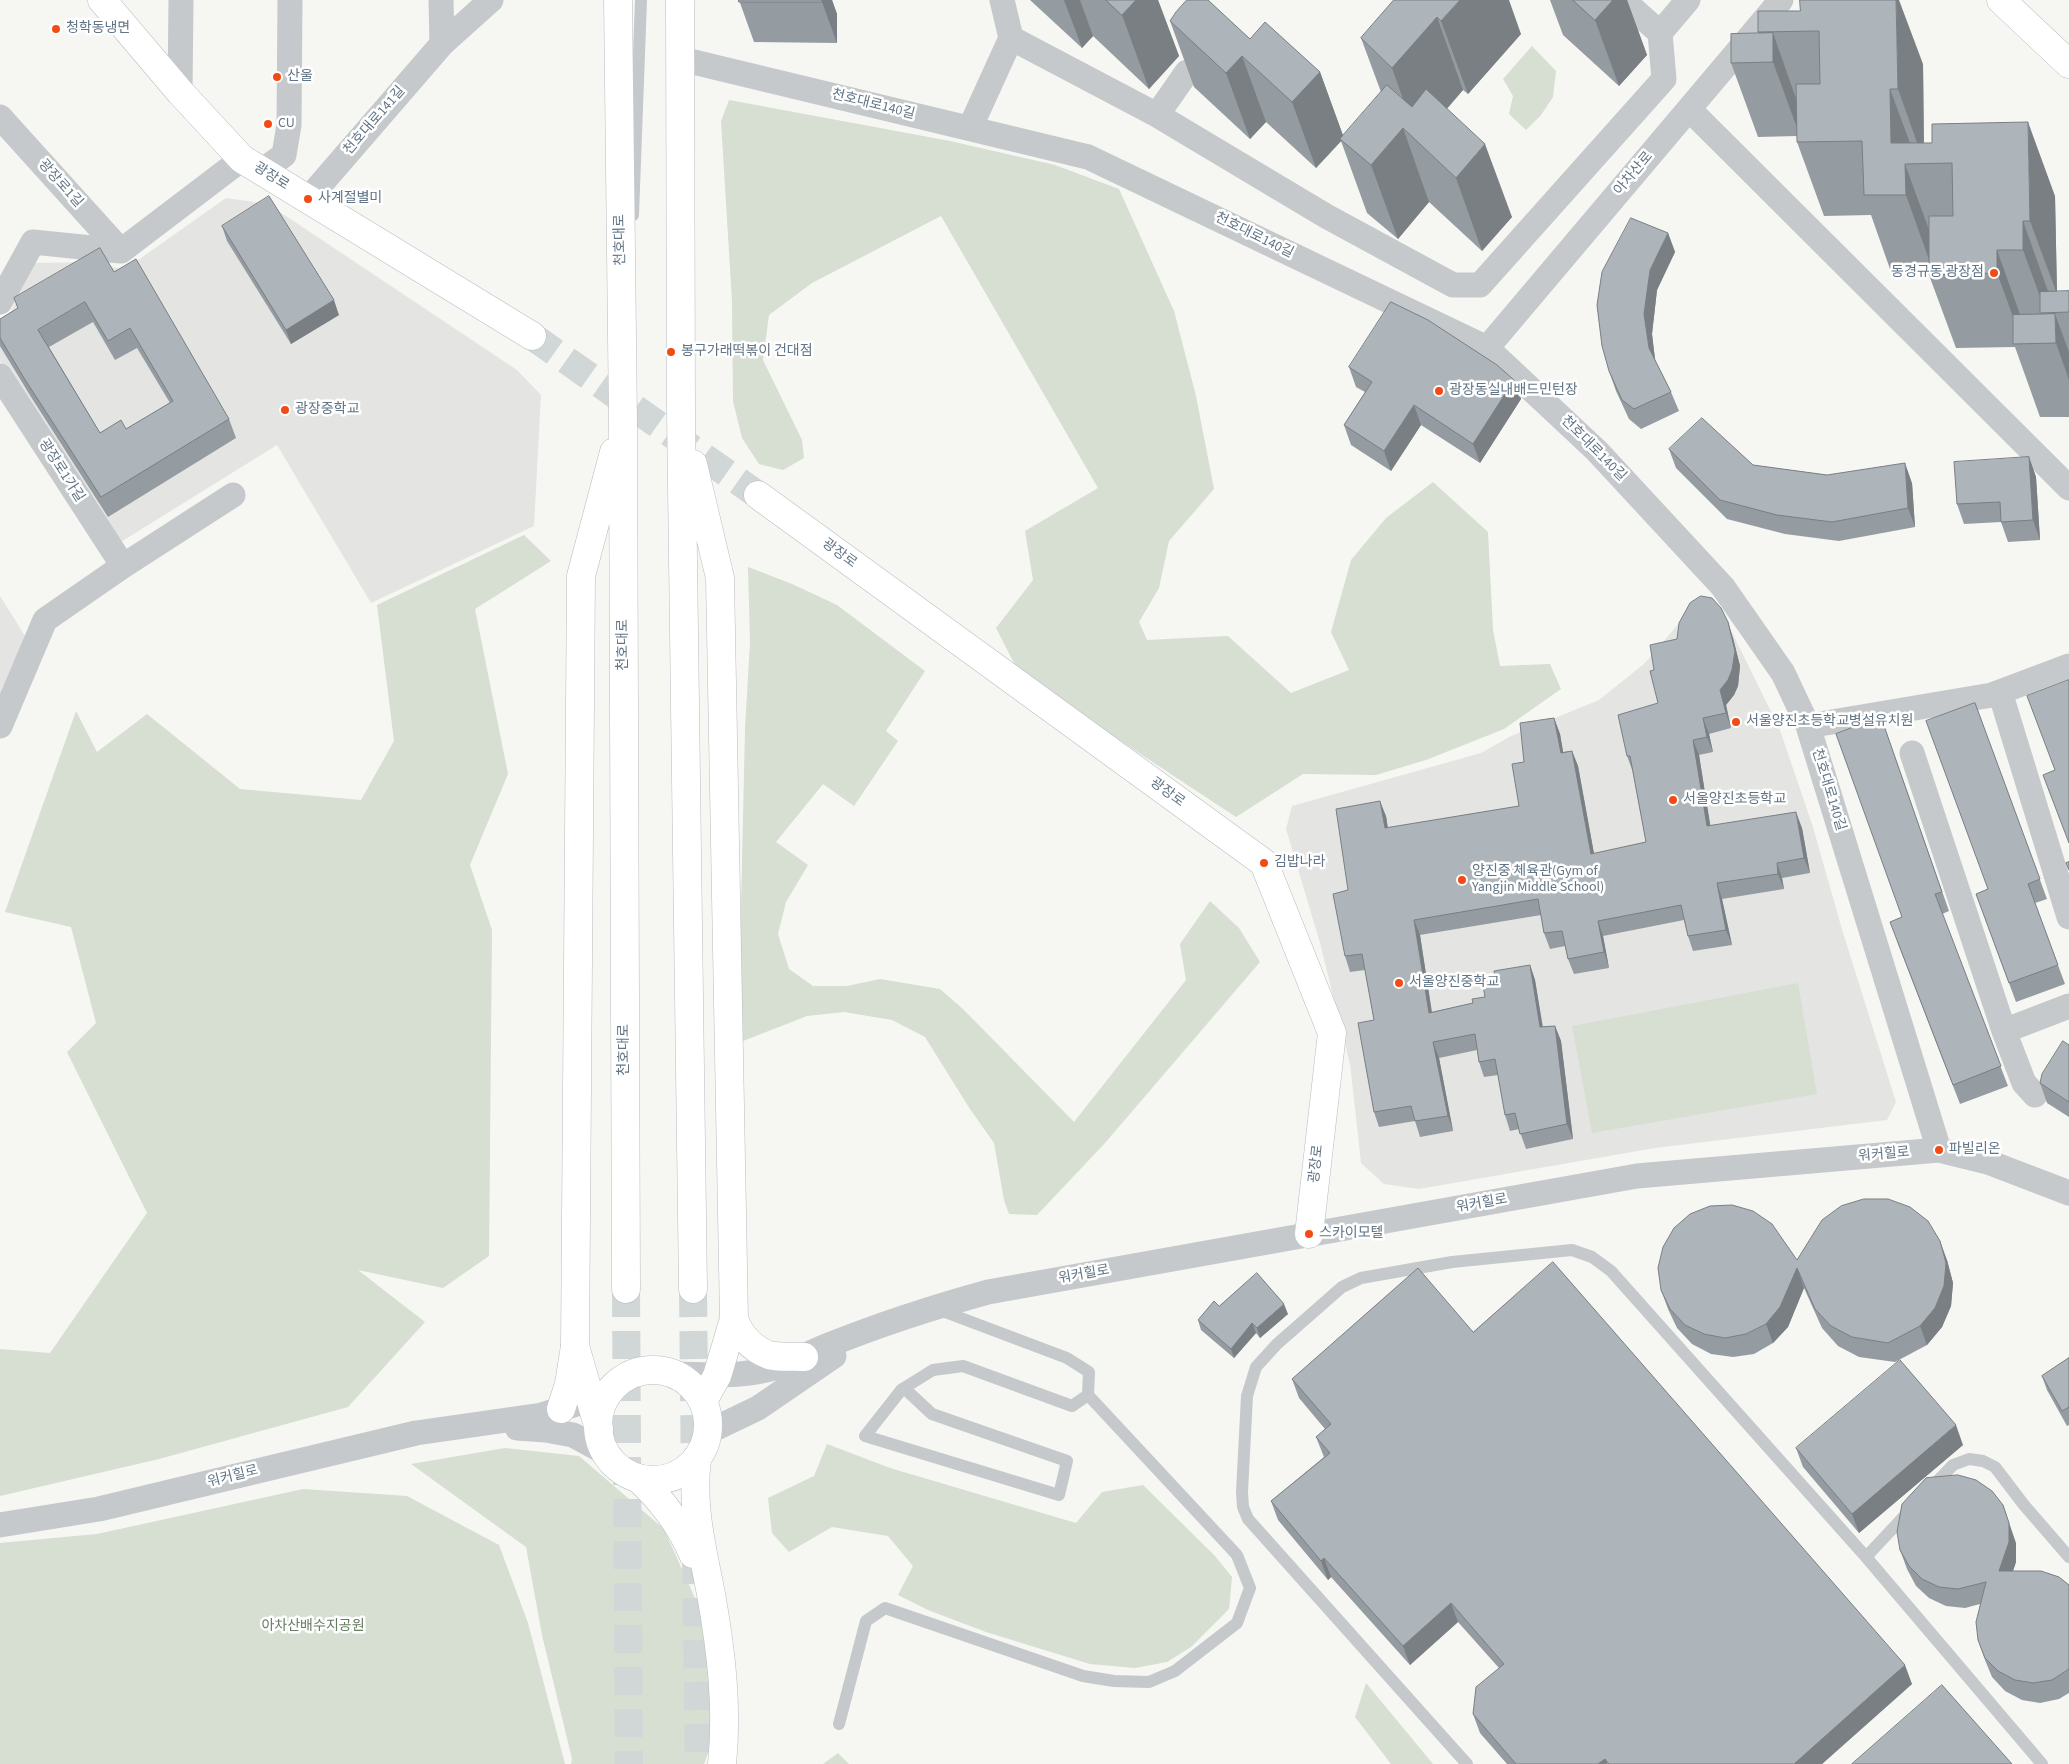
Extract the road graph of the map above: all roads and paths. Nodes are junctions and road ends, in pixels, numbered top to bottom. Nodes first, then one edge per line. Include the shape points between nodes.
1 (102, 0) edge
2 (181, 0) edge
3 (290, 0) edge
4 (441, 0) edge
5 (491, 0) edge
6 (618, 0) edge
7 (641, 0) edge
8 (680, 0) edge
9 (1002, 0) edge
10 (1623, 0) edge
11 (1688, 0) edge
12 (1781, 0) edge
13 (2001, 0) edge
14 (1660, 33) junction
15 (1012, 38) junction
16 (442, 44) junction
17 (681, 59) junction
18 (2069, 64) edge
19 (1187, 72) edge
20 (180, 92) junction
21 (1689, 109) junction
22 (1157, 115) junction
23 (0, 117) edge
24 (970, 128) junction
25 (253, 164) junction
26 (308, 199) junction
27 (121, 251) junction
28 (0, 302) edge
29 (532, 336) tunnel mouth
30 (622, 347) junction
31 (1487, 348) junction
32 (0, 376) edge
33 (681, 413) junction
34 (623, 420) junction
35 (2069, 488) edge
36 (233, 495) dead end
37 (758, 495) tunnel mouth
38 (123, 566) junction
39 (2069, 666) edge
40 (2000, 692) junction
41 (0, 726) edge
42 (1808, 726) junction
43 (1912, 753) dead end
44 (2069, 917) edge
45 (2069, 1006) edge
46 (2004, 1031) junction
47 (2035, 1095) dead end
48 (1939, 1150) junction
49 (2069, 1193) edge
50 (1309, 1234) junction
51 (626, 1289) tunnel mouth
52 (693, 1289) tunnel mouth
53 (932, 1307) junction
54 (734, 1319) junction
55 (897, 1320) junction
56 (575, 1346) junction
57 (804, 1357) junction
58 (676, 1374) junction
59 (717, 1376) junction
60 (903, 1389) junction
61 (1088, 1394) junction
62 (598, 1397) junction
63 (703, 1401) junction
64 (561, 1409) junction
65 (464, 1425) junction
66 (708, 1432) junction
67 (603, 1441) junction
68 (697, 1458) junction
69 (638, 1478) junction
70 (0, 1525) edge
71 (1866, 1557) junction
72 (2069, 1557) edge
73 (710, 1592) junction
74 (839, 1724) dead end
75 (722, 1764) edge
76 (1467, 1764) edge
77 (2042, 1764) edge

1 - 20 main road, 광장로
2 - 20 street
3 - 25 street via 284,155
4 - 16 street
5 - 16 street, 천호대로141길
6 - 30 main road, 천호대로
7 - 30 lane via 632,258
8 - 17 main road
9 - 15 street
10 - 14 street
11 - 14 street
12 - 21 street, 아차산로
13 - 18 main road
14 - 22 street via 1664,79 1480,285 1453,285 1326,216
15 - 22 street
15 - 24 street
16 - 26 street, 천호대로141길
17 - 24 street, 천호대로140길
17 - 33 main road
19 - 22 street
20 - 25 main road, 광장로
21 - 31 street, 아차산로
21 - 35 street
23 - 27 street, 광장로1길
24 - 31 street, 천호대로140길 via 1088,157
25 - 26 main road, 광장로
25 - 27 street
26 - 29 main road, 광장로
27 - 28 street via 33,242
30 - 34 main road, 천호대로
31 - 42 street, 천호대로140길 via 1597,451 1723,587 1783,673
32 - 38 street, 광장로1가길
33 - 52 main road
33 - 54 main road via 720,578
34 - 51 main road, 천호대로
34 - 56 main road via 580,576
36 - 38 street
37 - 50 main road, 광장로 via 1264,863 1332,1033
38 - 41 street via 45,620
39 - 40 street
40 - 42 street
40 - 44 street
42 - 48 street, 천호대로140길
43 - 46 street
45 - 46 street
46 - 47 street via 2024,1083
48 - 49 street, 워커힐로 via 1988,1162
48 - 50 street, 워커힐로 via 1636,1176
50 - 53 street, 워커힐로 via 988,1292
53 - 55 street, 워커힐로
53 - 61 lane via 1067,1358 1089,1372
54 - 57 main road via 739,1333 752,1346 769,1355
54 - 59 main road
55 - 57 street, 워커힐로 via 827,1345
55 - 66 street, 워커힐로 via 830,1358 758,1408
56 - 62 main road
56 - 64 main road
57 - 59 street, 워커힐로 via 769,1369
58 - 59 street, 워커힐로
58 - 62 main road via 662,1370 632,1374
58 - 63 main road via 690,1383
59 - 63 main road
60 - 60 lane via 865,1436 1060,1495 1067,1461 932,1414
60 - 61 lane via 933,1370 963,1366 1072,1406
61 - 74 lane via 1237,1555 1250,1588 1237,1623 1175,1671 1149,1682 1114,1681 1083,1676 885,1608 866,1621
62 - 64 street, 워커힐로
62 - 67 main road
63 - 66 main road via 708,1416
64 - 65 street, 워커힐로 via 542,1415
65 - 67 street, 워커힐로 via 555,1432
65 - 70 street, 워커힐로 via 416,1433 99,1510
66 - 68 main road
67 - 69 main road via 622,1470
68 - 69 main road via 677,1475 652,1480
68 - 73 main road via 695,1508
69 - 73 main road via 658,1496 680,1525
71 - 72 lane via 1953,1465 1969,1460 1995,1466
71 - 76 lane via 1611,1271 1592,1257 1572,1250 1452,1262 1361,1278 1342,1287 1277,1344 1256,1367 1247,1396 1243,1507 1261,1534
71 - 77 lane
73 - 75 main road via 719,1643 725,1715

